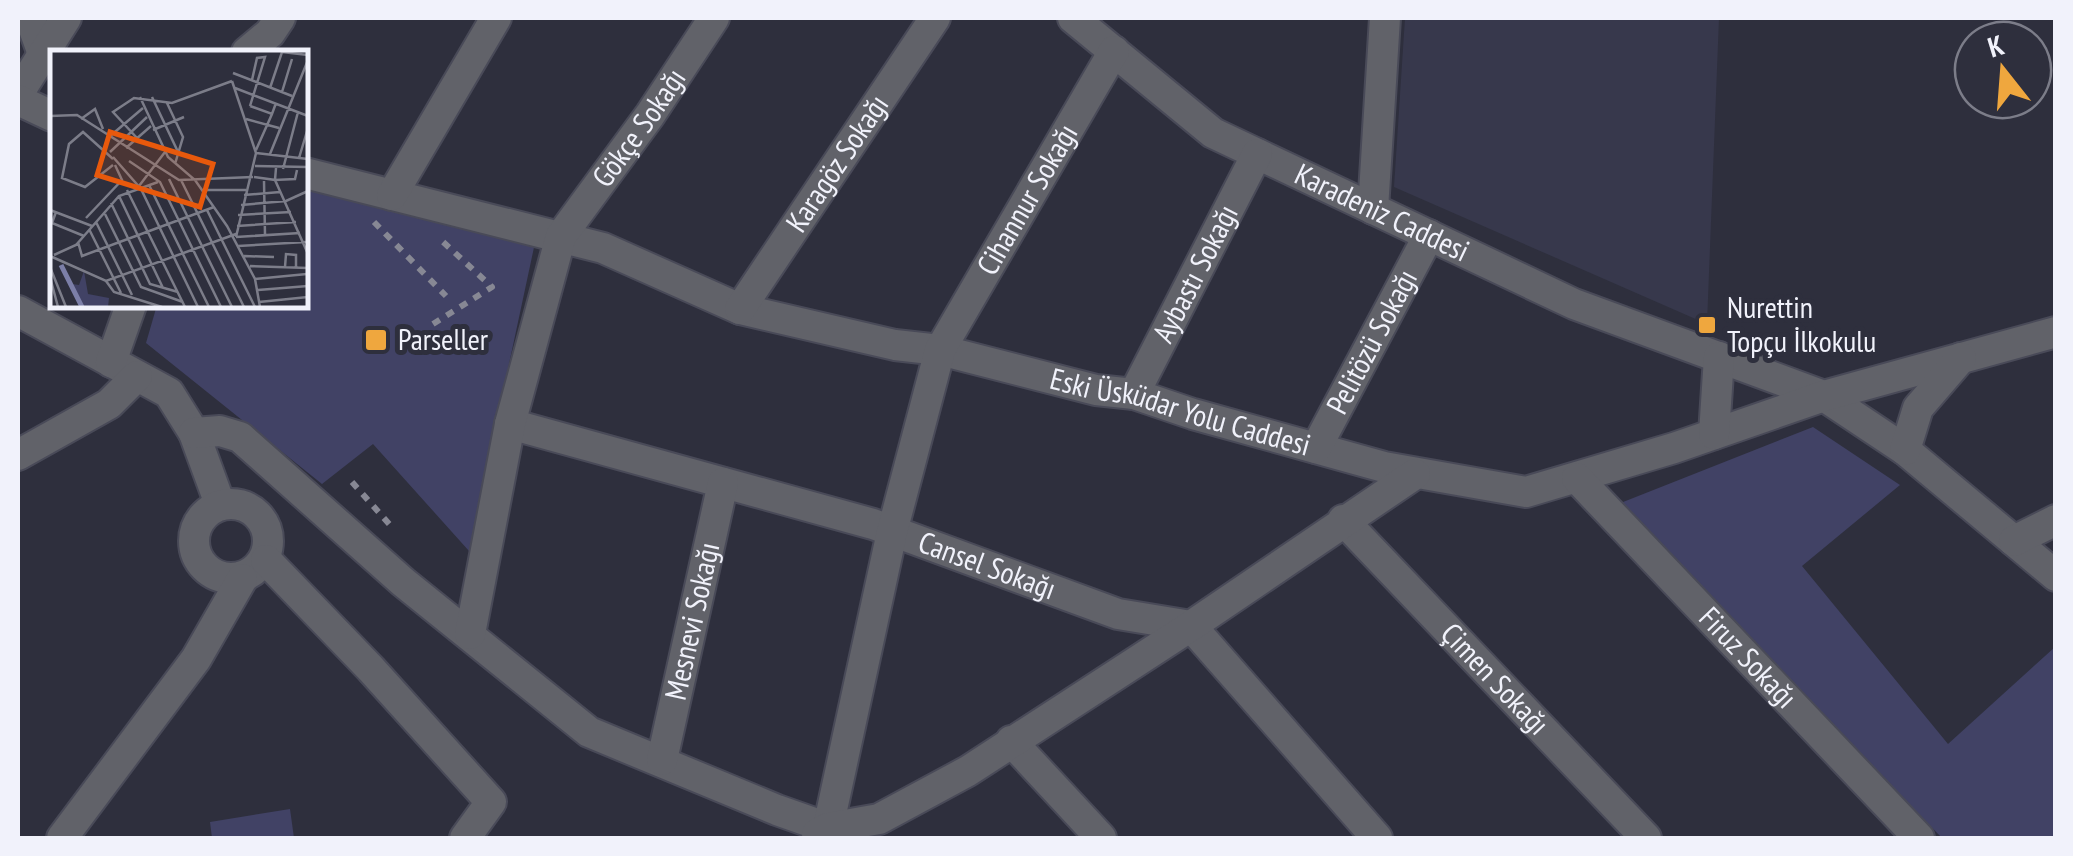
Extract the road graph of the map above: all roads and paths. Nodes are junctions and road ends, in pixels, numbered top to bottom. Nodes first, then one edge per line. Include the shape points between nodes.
1 (30, 18) edge
2 (66, 18) edge
3 (280, 18) edge
4 (496, 18) edge
5 (714, 18) edge
6 (935, 18) edge
7 (1074, 18) edge
8 (1385, 18) edge
9 (249, 50) edge
10 (1114, 51) junction
11 (43, 54) junction
12 (18, 97) edge
13 (50, 115) edge
14 (1257, 154) junction
15 (308, 174) edge
16 (392, 194) junction
17 (1373, 210) junction
18 (372, 219) dead end
19 (435, 234) dead end
20 (1429, 235) junction
21 (561, 236) junction
22 (446, 296) dead end
23 (131, 308) edge
24 (740, 309) junction
25 (18, 311) edge
26 (433, 324) dead end
27 (2056, 332) edge
28 (940, 350) junction
29 (1719, 357) junction
30 (1961, 358) junction
31 (124, 369) junction
32 (1134, 394) junction
33 (1824, 396) junction
34 (510, 424) junction
35 (194, 433) junction
36 (1714, 434) junction
37 (1316, 448) junction
38 (1905, 450) junction
39 (18, 455) edge
40 (1415, 474) junction
41 (1576, 478) junction
42 (723, 483) junction
43 (220, 504) junction
44 (1343, 520) junction
45 (2056, 520) edge
46 (892, 532) junction
47 (2014, 541) junction
48 (254, 569) junction
49 (2056, 576) edge
50 (1191, 626) junction
51 (470, 634) junction
52 (1011, 742) junction
53 (662, 760) junction
54 (826, 835) edge
55 (62, 838) edge
56 (464, 838) edge
57 (1101, 838) edge
58 (1376, 838) edge
59 (1646, 838) edge
60 (1919, 838) edge

1 - 11 street
2 - 11 street
3 - 9 street
4 - 16 street
5 - 21 street, Gökçe Sokağı
6 - 24 street, Karagöz Sokağı
7 - 10 street, Karadeniz Caddesi
8 - 17 street
10 - 14 street, Karadeniz Caddesi via 1213,133
10 - 28 street, Cihannur Sokağı
11 - 12 street
12 - 13 street
14 - 17 street, Karadeniz Caddesi
14 - 32 street, Aybastı Sokağı
15 - 16 street, Eski Üsküdar Yolu Caddesi
16 - 21 street, Eski Üsküdar Yolu Caddesi
17 - 20 street, Karadeniz Caddesi
18 - 22 path
19 - 26 path via 492,286
20 - 29 street, Karadeniz Caddesi via 1574,304
20 - 37 street, Pelitözü Sokağı
21 - 24 street, Eski Üsküdar Yolu Caddesi
21 - 34 street
23 - 31 street
24 - 28 street, Eski Üsküdar Yolu Caddesi
25 - 31 street
27 - 30 street, Eski Üsküdar Yolu Caddesi
28 - 32 street, Eski Üsküdar Yolu Caddesi
28 - 46 street, Cihannur Sokağı
29 - 33 street, Karadeniz Caddesi
29 - 36 street
30 - 33 street, Eski Üsküdar Yolu Caddesi
30 - 38 street via 1918,408
31 - 35 street via 169,393
31 - 39 street via 109,404
32 - 37 street, Eski Üsküdar Yolu Caddesi
33 - 36 street, Eski Üsküdar Yolu Caddesi
33 - 38 street, Karadeniz Caddesi
34 - 42 street, Cansel Sokağı
34 - 51 street
35 - 43 street
35 - 51 street via 240,437
36 - 41 street, Eski Üsküdar Yolu Caddesi
37 - 40 street, Eski Üsküdar Yolu Caddesi
38 - 47 street, Karadeniz Caddesi
40 - 41 street, Eski Üsküdar Yolu Caddesi via 1526,492
40 - 44 street
41 - 60 street, Firuz Sokağı
42 - 46 street, Cansel Sokağı
42 - 53 street, Mesnevi Sokağı
43 - 48 street via 250,507 268,530
43 - 48 street via 196,523 194,552 212,576
44 - 50 street
44 - 59 street, Çimen Sokağı
45 - 47 street
46 - 50 street, Cansel Sokağı via 1118,614
46 - 54 street
47 - 49 street, Karadeniz Caddesi
48 - 55 street via 196,659
48 - 56 street via 371,669 491,802
50 - 52 street
50 - 58 street
51 - 53 street via 589,732
52 - 54 street via 879,819
52 - 57 street
53 - 54 street

